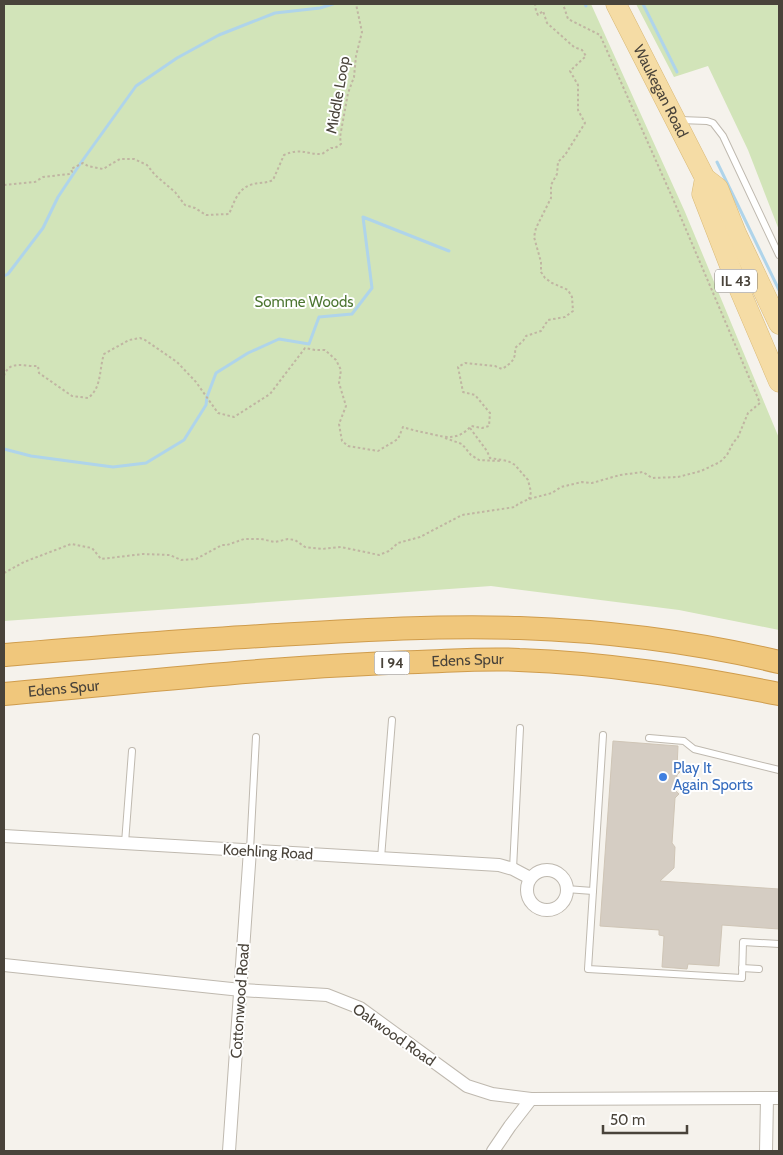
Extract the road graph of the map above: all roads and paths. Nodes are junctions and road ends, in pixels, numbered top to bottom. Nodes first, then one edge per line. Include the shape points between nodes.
1 (356, 4) edge
2 (535, 4) edge
3 (562, 4) edge
4 (616, 4) edge
5 (676, 121) junction
6 (705, 178) junction
7 (4, 185) edge
8 (779, 255) edge
9 (779, 324) edge
10 (4, 376) edge
11 (779, 382) edge
12 (470, 428) junction
13 (445, 438) junction
14 (508, 461) junction
15 (529, 498) junction
16 (4, 573) edge
17 (4, 655) edge
18 (779, 662) edge
19 (4, 694) edge
20 (779, 694) edge
21 (392, 720) dead end
22 (520, 728) dead end
23 (603, 735) dead end
24 (256, 736) dead end
25 (649, 738) dead end
26 (132, 751) dead end
27 (779, 770) edge
28 (4, 836) edge
29 (125, 843) junction
30 (250, 850) junction
31 (381, 858) junction
32 (513, 869) junction
33 (530, 878) junction
34 (566, 889) junction
35 (593, 891) junction
36 (779, 944) edge
37 (4, 965) edge
38 (742, 968) junction
39 (759, 969) dead end
40 (241, 990) junction
41 (773, 1098) edge
42 (531, 1099) junction
43 (229, 1151) edge
44 (493, 1151) edge
45 (766, 1151) edge

1 - 7 path, Middle Loop via 362,32 348,93 341,144 322,154 301,150 284,155 273,180 249,185 236,196 229,214 206,215 185,204 147,166 134,159 120,159 103,169 83,163 71,168 69,174
2 - 12 path via 538,15 542,11 547,22 586,56 570,71 578,85 578,110 585,123 558,162 550,198 534,237 541,272 552,283 568,290 573,311 565,317 548,320 541,331 526,336 514,348 513,362 502,369 465,363 458,367 462,392 475,395 490,413 488,426
3 - 15 path via 568,19 600,35 760,403 748,413 727,455 702,472 652,478 642,472 620,475 592,483 568,485 552,494
4 - 5 main road, Waukegan Road / IL 43
5 - 6 main road, Waukegan Road / IL 43
5 - 8 lane via 693,119 713,123 723,136
6 - 9 main road, Waukegan Road / IL 43 via 718,188
6 - 11 main road, Waukegan Road / IL 43 via 702,194
10 - 13 path via 10,366 38,366 38,373 60,389 77,398 88,398 98,384 104,354 129,340 140,338 177,362 218,413 234,417 270,394 305,348 325,350 341,370 339,383 346,406 340,424 342,441 348,446 378,451 398,439 403,426
12 - 13 path via 458,436
12 - 14 path via 490,458
13 - 14 path via 462,444 471,456 479,460
14 - 15 path via 528,480
15 - 16 path via 515,508 462,515 420,537 398,543 379,555 341,547 305,547 288,538 275,542 244,539 222,545 196,559 143,554 102,559 92,548 71,544
17 - 18 highway, I 94 via 366,630 519,628 661,640
19 - 20 highway, Edens Spur / I 94 via 267,670 517,659 646,671
21 - 31 lane
22 - 32 lane
23 - 35 lane
24 - 30 lane
25 - 27 lane via 684,741 694,749
26 - 29 lane
28 - 29 street, Koehling Road
29 - 30 street, Koehling Road
30 - 31 street, Koehling Road
30 - 40 street, Cottonwood Road
31 - 32 street, Koehling Road
32 - 33 street, Koehling Road
33 - 34 street via 541,870 554,871 564,880
33 - 34 street via 528,898 544,909 562,902
34 - 35 lane
35 - 38 lane via 588,968 742,978
36 - 38 lane via 743,942
37 - 40 street, Oakwood Road
38 - 39 lane
40 - 42 street, Oakwood Road via 327,995 360,1008 467,1086 492,1094
40 - 43 street, Cottonwood Road
41 - 42 street, Oakwood Road
41 - 45 street
42 - 44 street

